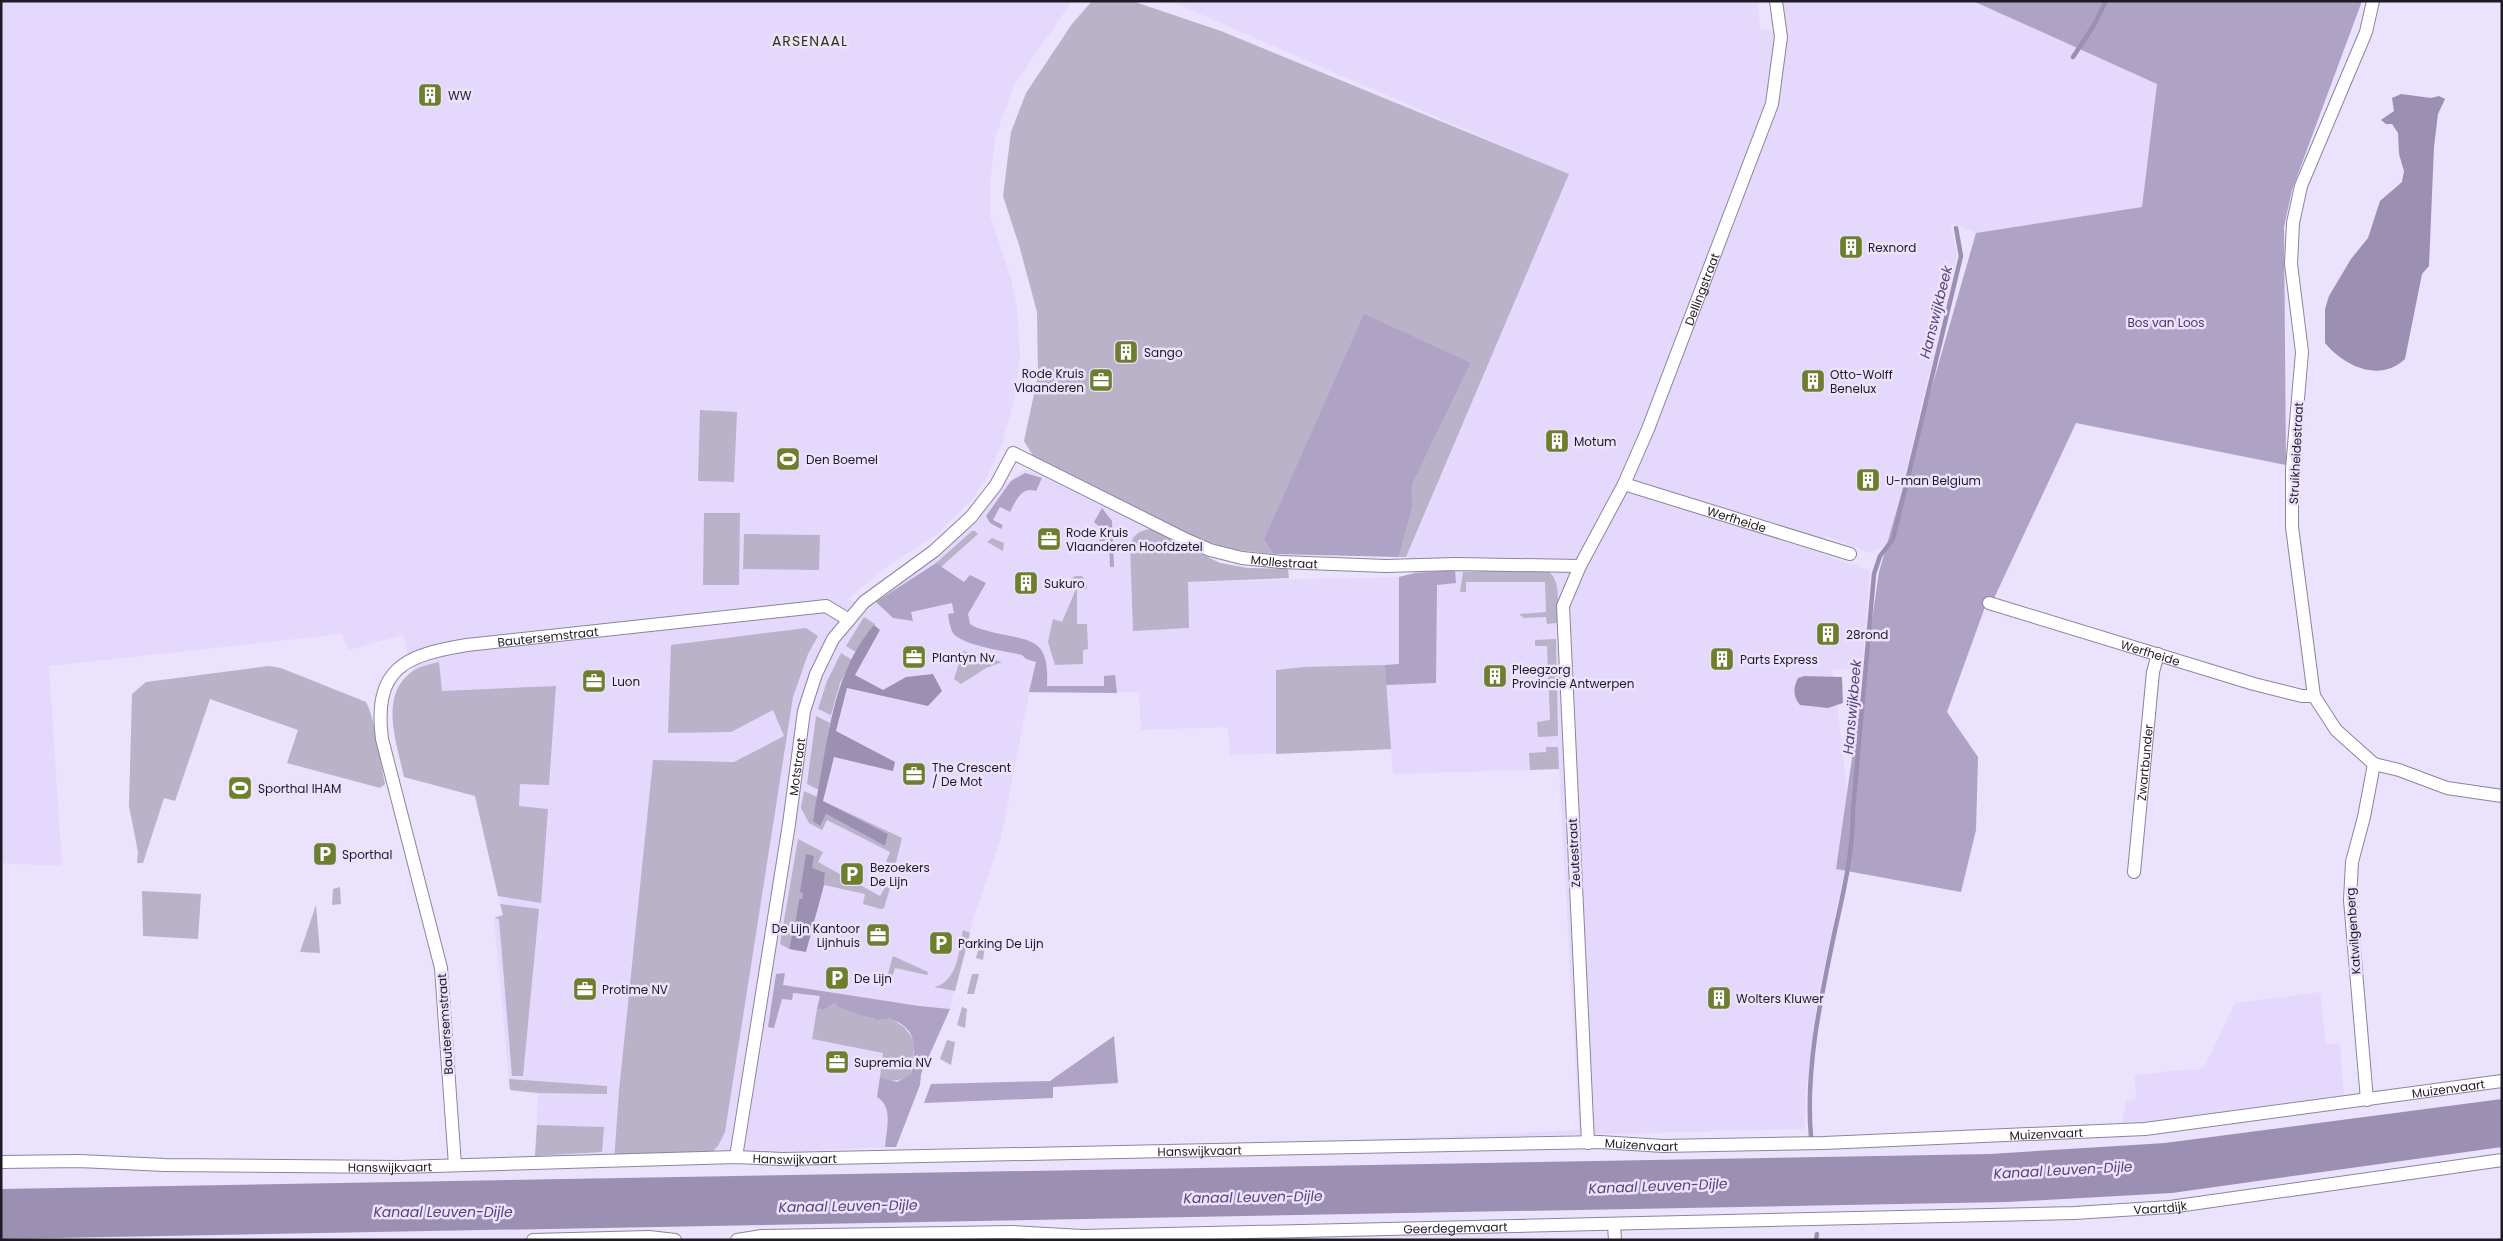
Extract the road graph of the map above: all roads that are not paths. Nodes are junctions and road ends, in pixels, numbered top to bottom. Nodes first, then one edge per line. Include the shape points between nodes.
1 (1776, 1) edge
2 (2373, 1) edge
3 (1013, 453) joint
4 (1624, 484) junction
5 (1850, 554) dead end
6 (1580, 566) junction
7 (1989, 603) dead end
8 (849, 620) junction
9 (2158, 654) junction
10 (2314, 696) junction
11 (2374, 764) junction
12 (2502, 796) edge
13 (2134, 872) dead end
14 (2502, 1081) edge
15 (2367, 1100) junction
16 (1588, 1143) junction
17 (736, 1157) junction
18 (2502, 1160) edge
19 (1, 1162) edge
20 (455, 1165) junction
21 (1814, 1218) joint
22 (1614, 1225) junction
23 (1327, 1235) edge
24 (1082, 1238) edge
25 (533, 1240) edge
26 (675, 1240) edge
27 (737, 1240) edge
28 (1615, 1240) edge

1 - 4 street, Dellingstraat via 1781,37 1772,104
2 - 10 street, Struikheidestraat via 2366,32 2301,186 2293,223 2291,264 2302,352 2292,469 2292,527
3 - 6 street, Mollestraat via 1187,540 1242,558 1386,566
3 - 8 street, Motstraat via 996,485 971,518 934,552 864,602
4 - 5 street, Werfheide
4 - 6 street, Dellingstraat
6 - 16 street, Zeutestraat via 1563,606
7 - 9 street, Werfheide
8 - 17 street, Motstraat via 833,639 816,674 804,711
8 - 20 street, Bautersemstraat via 826,606 467,645 432,651 408,660 390,679 383,692 382,739 441,968
9 - 10 street, Werfheide via 2254,684
9 - 13 street, Zwartbunder via 2153,672
10 - 11 street, Struikheidestraat via 2336,730
11 - 12 street, Struikheidestraat via 2447,788
11 - 15 street, Katwilgenberg via 2352,862 2350,900
14 - 15 street, Muizenvaart
15 - 16 street, Muizenvaart via 2145,1129 2074,1133 1663,1146
16 - 17 street, Hanswijkvaart via 782,1159
17 - 20 street, Hanswijkvaart
18 - 21 street, Vaartdijk via 2170,1206 2074,1213
19 - 20 street, Hanswijkvaart
21 - 22 street, Geerdegemvaart
22 - 23 street, Geerdegemvaart
22 - 28 street
23 - 24 street, Geerdegemvaart
24 - 27 street, Geerdegemvaart via 1012,1232 762,1236
25 - 26 street via 649,1237

